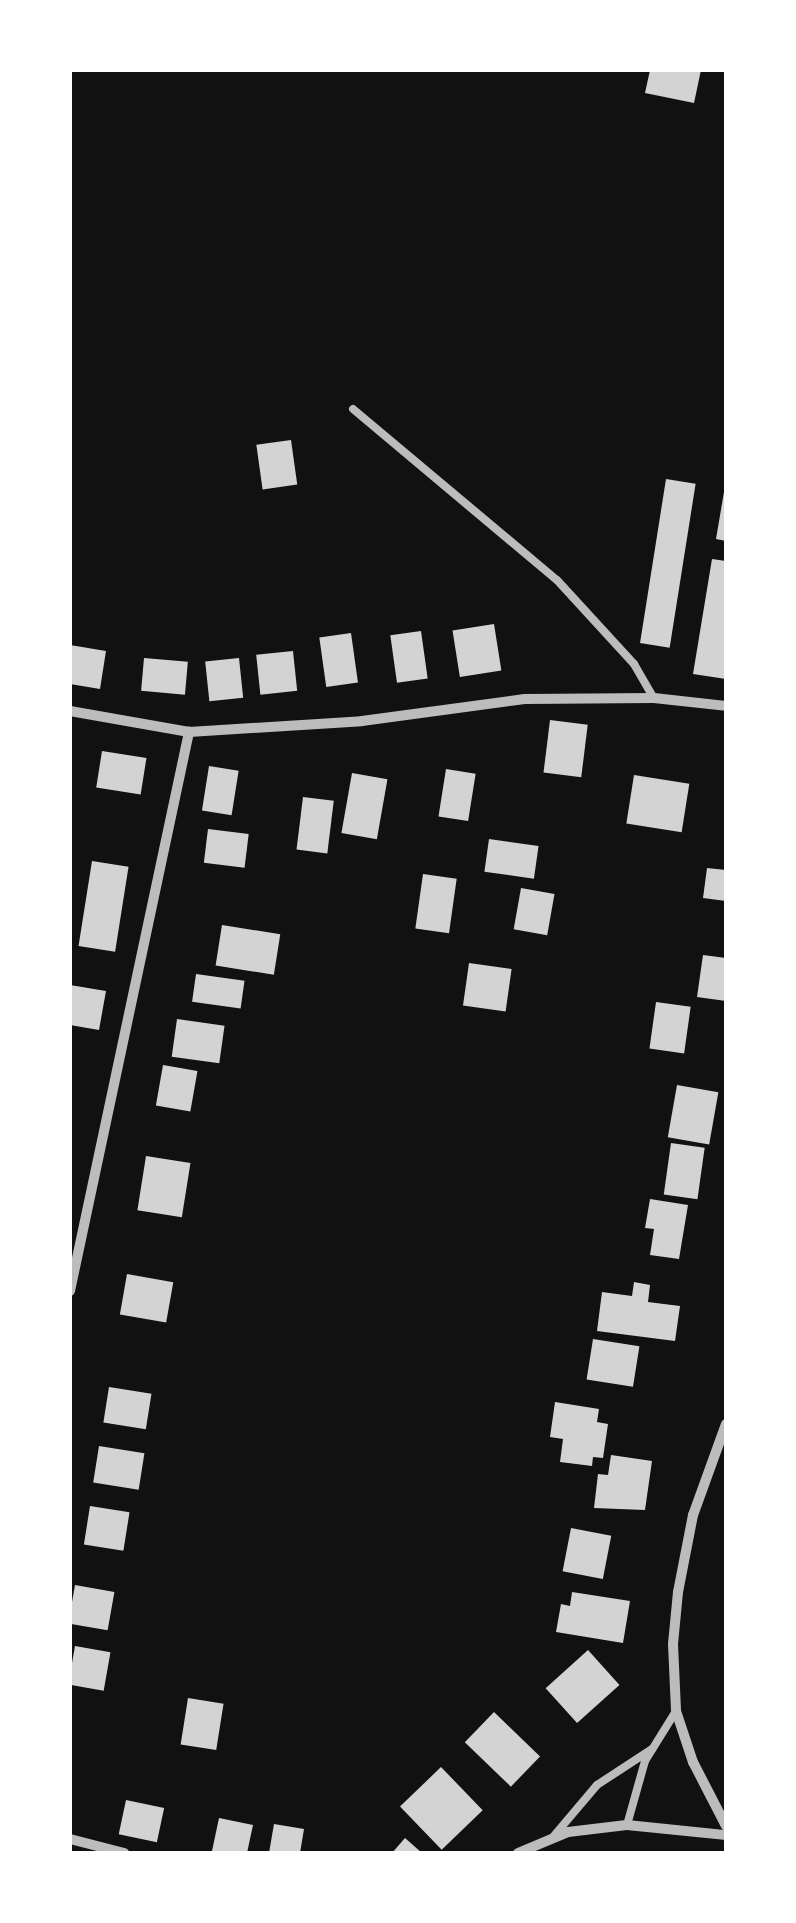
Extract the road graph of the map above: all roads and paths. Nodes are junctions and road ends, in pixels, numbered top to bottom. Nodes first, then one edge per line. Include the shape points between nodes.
1 (353, 409) dead end
2 (654, 698) junction
3 (726, 706) edge
4 (70, 711) edge
5 (188, 732) junction
6 (70, 1291) edge
7 (726, 1424) edge
8 (676, 1712) junction
9 (652, 1748) junction
10 (627, 1824) junction
11 (726, 1826) edge
12 (726, 1835) edge
13 (552, 1837) junction
14 (70, 1839) edge
15 (124, 1853) edge
16 (518, 1853) edge

1 - 2 lane via 557,580 634,664
2 - 3 street
2 - 5 street via 524,699 362,721
4 - 5 street
5 - 6 street
7 - 8 street via 693,1514 678,1592
8 - 9 lane
8 - 11 street
9 - 10 lane
9 - 13 lane via 596,1786
10 - 12 street
10 - 13 street
13 - 16 street
14 - 15 street

